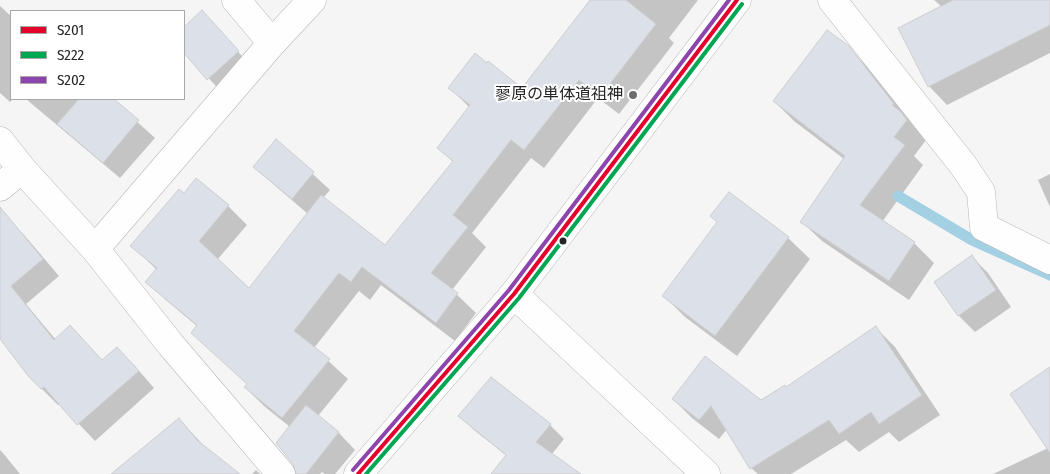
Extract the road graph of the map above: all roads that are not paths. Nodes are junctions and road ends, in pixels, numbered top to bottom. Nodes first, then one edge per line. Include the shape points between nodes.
1 (236, 0) edge
2 (312, 0) edge
3 (737, 0) edge
4 (832, 0) edge
5 (272, 43) junction
6 (0, 142) edge
7 (22, 169) junction
8 (0, 187) edge
9 (95, 249) junction
10 (1050, 260) edge
11 (514, 294) junction
12 (281, 474) edge
13 (358, 474) edge
14 (706, 474) edge

1 - 5 street
2 - 5 street
3 - 11 street
4 - 10 street via 963,165 981,192 984,227
5 - 9 street
6 - 7 street
7 - 8 street
7 - 9 street
9 - 12 street via 171,345
11 - 13 street
11 - 14 street

